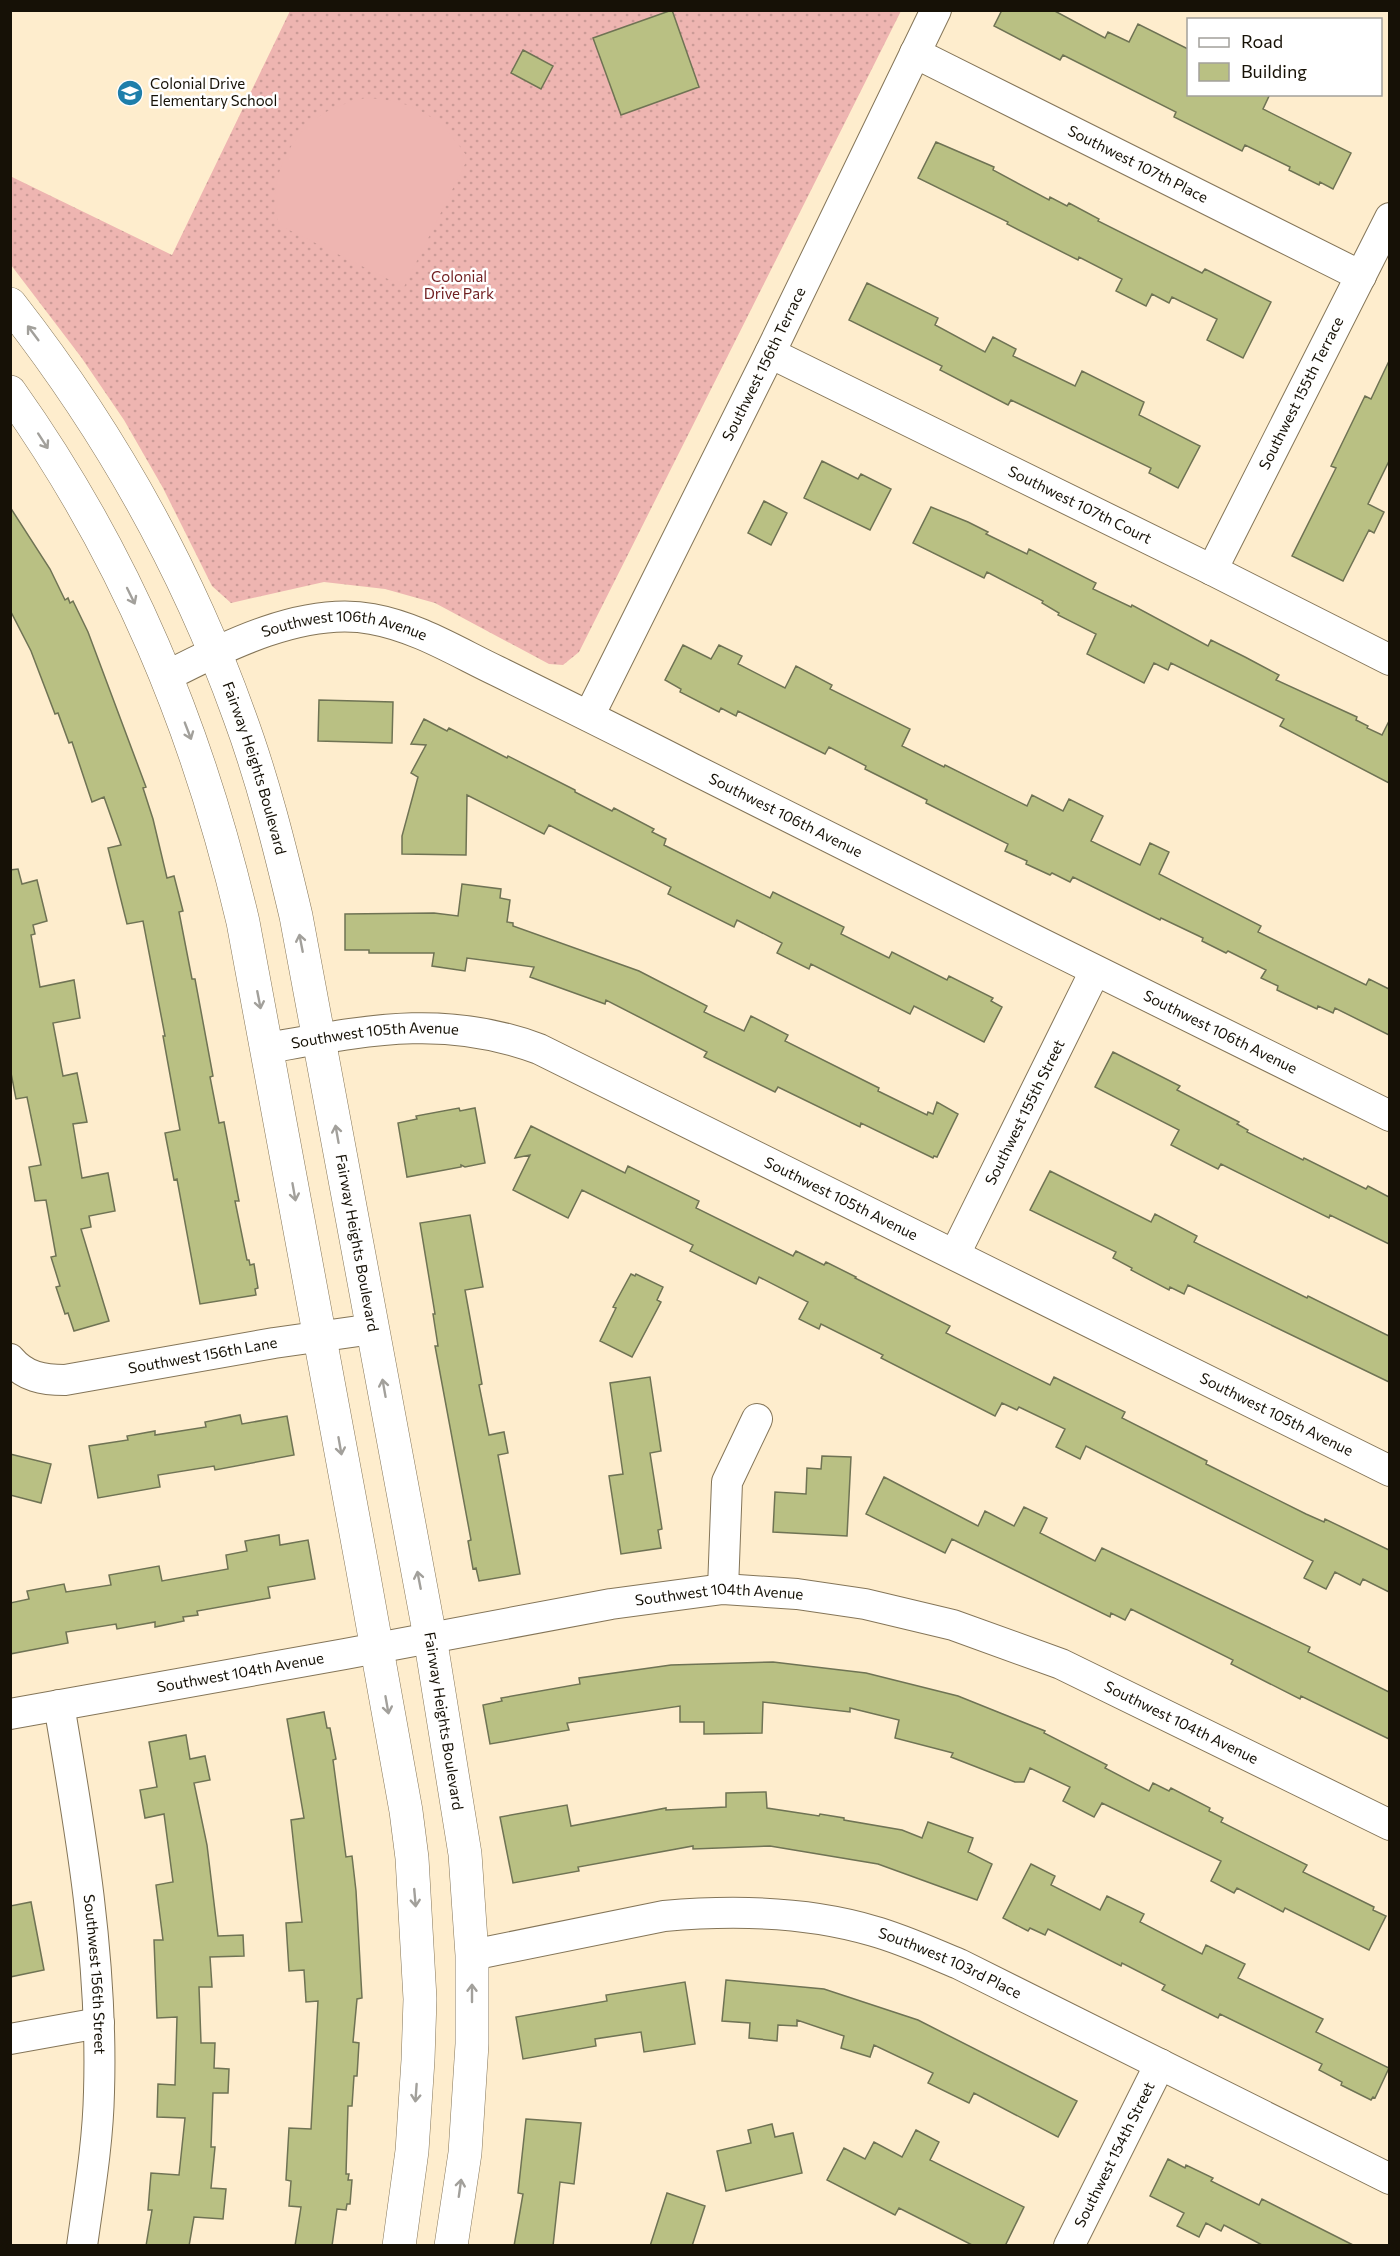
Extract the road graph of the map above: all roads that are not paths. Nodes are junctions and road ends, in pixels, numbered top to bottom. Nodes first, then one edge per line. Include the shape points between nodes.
1 (936, 10) edge
2 (915, 53) junction
3 (1389, 218) edge
4 (1361, 276) junction
5 (10, 304) edge
6 (770, 353) junction
7 (10, 392) edge
8 (1212, 570) junction
9 (215, 651) junction
10 (1389, 660) edge
11 (167, 676) junction
12 (589, 716) junction
13 (1095, 971) junction
14 (319, 1039) junction
15 (268, 1048) junction
16 (1389, 1116) edge
17 (955, 1254) junction
18 (373, 1329) junction
19 (321, 1337) junction
20 (10, 1359) edge
21 (758, 1419) dead end
22 (1389, 1471) edge
23 (723, 1589) junction
24 (430, 1637) junction
25 (377, 1648) junction
26 (59, 1705) junction
27 (10, 1714) edge
28 (1389, 1826) edge
29 (472, 1955) junction
30 (99, 2023) junction
31 (10, 2039) edge
32 (1160, 2064) junction
33 (1389, 2179) edge
34 (82, 2246) edge
35 (399, 2246) edge
36 (451, 2246) edge
37 (1069, 2246) edge

1 - 2 street, Southwest 156th Terrace
2 - 4 street, Southwest 107th Place
2 - 6 street, Southwest 156th Terrace
3 - 4 street, Southwest 155th Terrace
4 - 8 street, Southwest 155th Terrace
9 -> 5 street, Fairway Heights Boulevard via 166,547 121,467 67,380
6 - 8 street, Southwest 107th Court
6 - 12 street, Southwest 156th Terrace
7 -> 11 street via 105,544
8 - 10 street, Southwest 107th Court
9 - 11 street, Southwest 106th Avenue
9 - 12 street, Southwest 106th Avenue via 290,625 348,616 375,619 410,629
14 -> 9 street, Fairway Heights Boulevard via 296,916 272,818
11 -> 15 street via 226,849
12 - 13 street, Southwest 106th Avenue
13 - 16 street, Southwest 106th Avenue
13 - 17 street, Southwest 155th Street
14 - 15 street, Southwest 105th Avenue
14 - 17 street, Southwest 105th Avenue via 412,1027 468,1030 523,1043
18 -> 14 street, Fairway Heights Boulevard
15 -> 19 street
17 - 22 street, Southwest 105th Avenue
18 - 19 street, Southwest 156th Lane
24 -> 18 street, Fairway Heights Boulevard
19 - 20 street, Southwest 156th Lane via 76,1379 34,1377
19 -> 25 street
21 - 23 street via 727,1482
23 - 24 street, Southwest 104th Avenue via 611,1604
23 - 28 street, Southwest 104th Avenue via 865,1604 990,1637 1095,1679
24 - 25 street, Southwest 104th Avenue
24 - 29 street, Fairway Heights Boulevard via 461,1820
25 - 26 street, Southwest 104th Avenue
25 -> 35 street via 412,1858 420,1999 412,2151
26 - 27 street, Southwest 104th Avenue
26 - 30 street, Southwest 156th Street via 85,1863
29 - 32 street, Southwest 103rd Place via 664,1916 745,1913 822,1920 874,1931 959,1964
36 -> 29 street, Fairway Heights Boulevard via 465,2153 472,2044
30 - 31 street
30 - 34 street, Southwest 156th Street via 99,2094
32 - 33 street, Southwest 103rd Place
32 - 37 street, Southwest 154th Street

